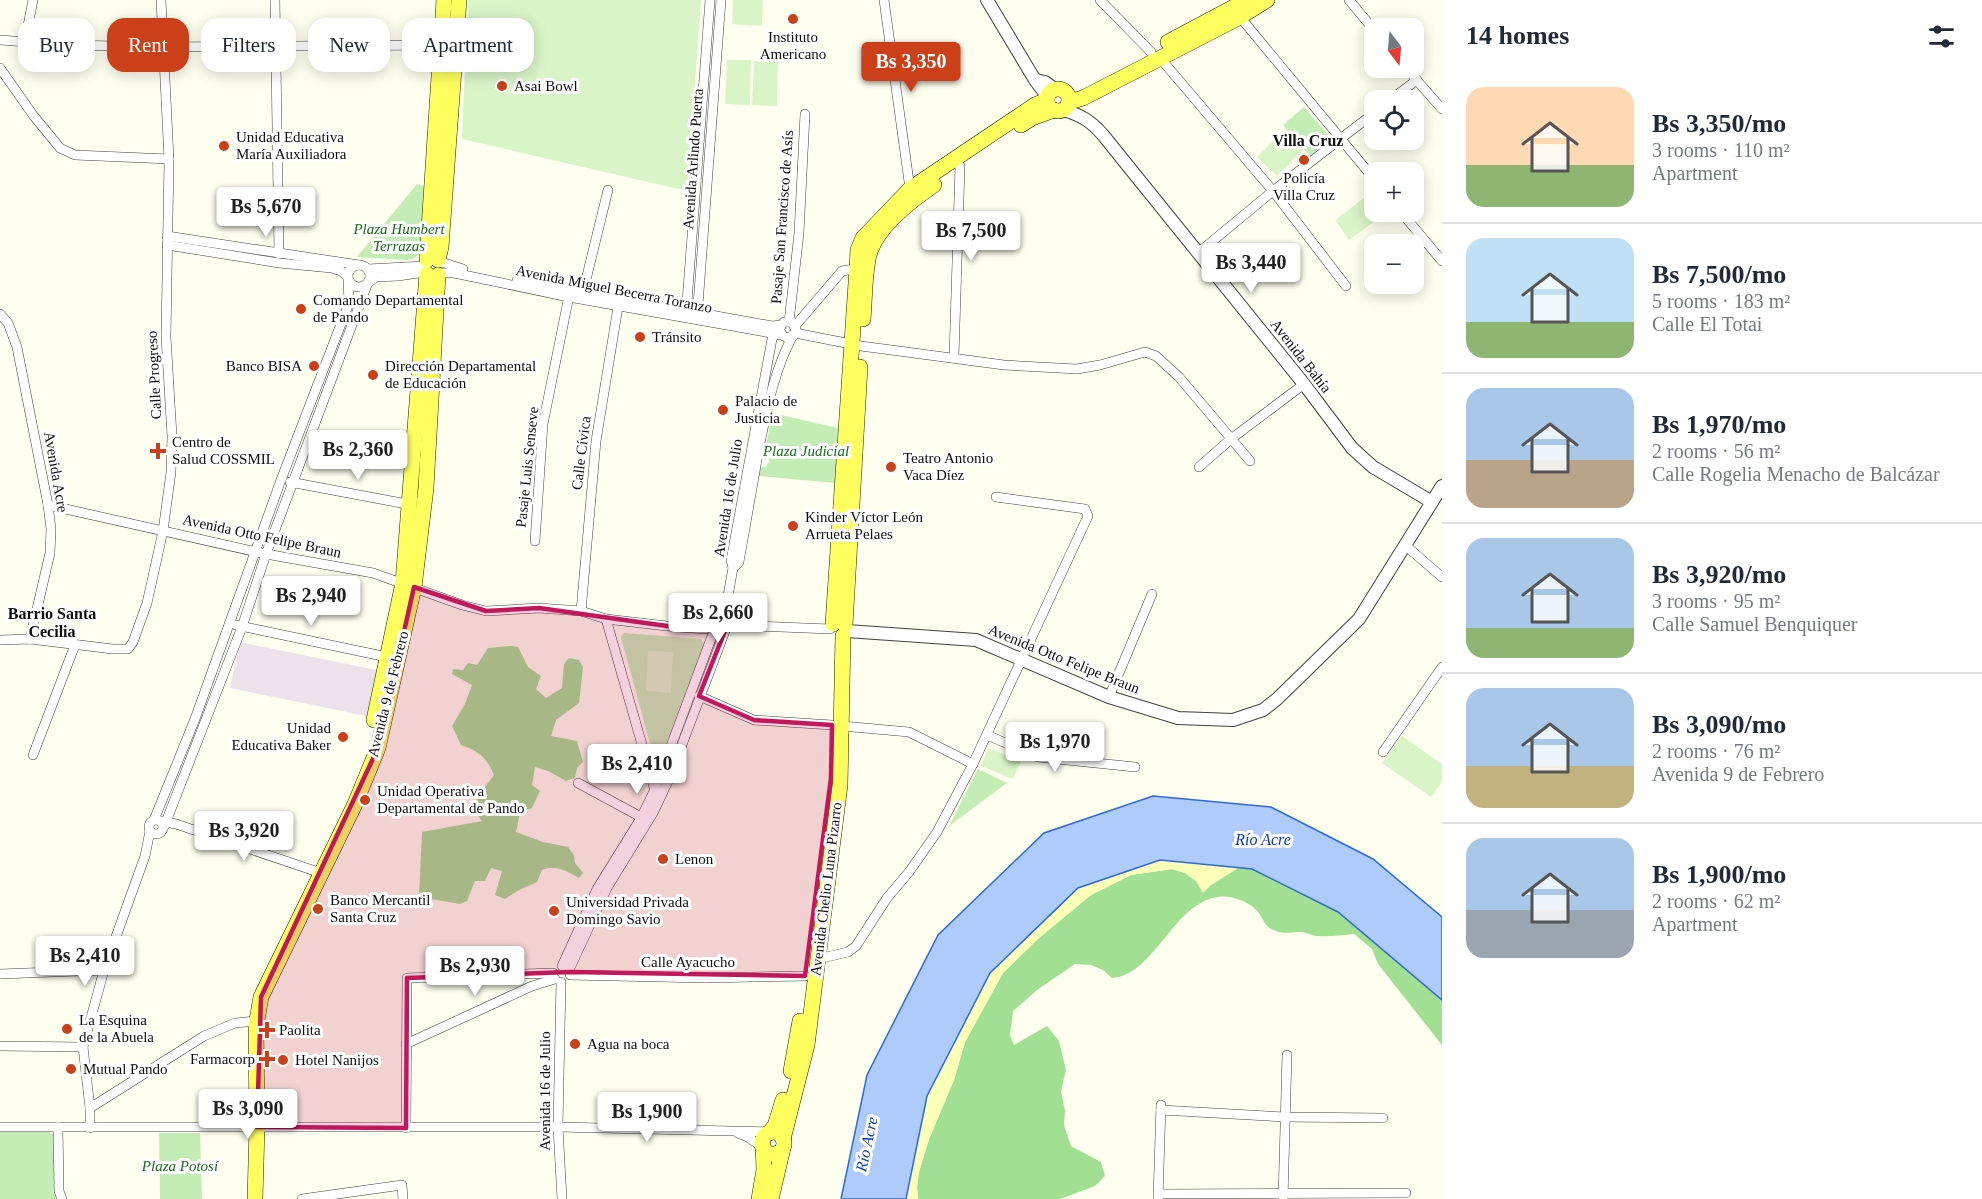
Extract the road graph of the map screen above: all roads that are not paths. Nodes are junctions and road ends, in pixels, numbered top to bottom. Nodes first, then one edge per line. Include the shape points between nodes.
1 (33, 0) edge
2 (161, 0) edge
3 (275, 0) edge
4 (444, 0) edge
5 (459, 0) edge
6 (710, 0) edge
7 (721, 0) edge
8 (884, 0) edge
9 (987, 0) edge
10 (1100, 0) edge
11 (1247, 0) edge
12 (1267, 0) edge
13 (1350, 0) edge
14 (1240, 17) junction
15 (29, 18) edge
16 (162, 18) edge
17 (275, 18) edge
18 (446, 18) edge
19 (455, 18) edge
20 (1364, 18) edge
21 (0, 40) edge
22 (18, 41) edge
23 (402, 45) edge
24 (296, 46) edge
25 (1155, 55) junction
26 (0, 68) edge
27 (165, 72) edge
28 (276, 72) edge
29 (447, 72) edge
30 (1417, 80) joint
31 (1404, 90) edge
32 (1058, 100) junction
33 (1442, 109) edge
34 (805, 114) dead end
35 (1364, 121) edge
36 (1340, 139) junction
37 (169, 159) junction
38 (960, 166) junction
39 (1364, 167) edge
40 (910, 189) junction
41 (608, 190) dead end
42 (1273, 190) junction
43 (1409, 222) edge
44 (167, 240) junction
45 (1198, 253) junction
46 (279, 254) junction
47 (1442, 261) edge
48 (363, 267) junction
49 (433, 268) junction
50 (862, 268) junction
51 (347, 278) junction
52 (368, 284) junction
53 (1346, 286) dead end
54 (583, 292) junction
55 (569, 293) junction
56 (619, 302) junction
57 (0, 314) edge
58 (691, 316) junction
59 (786, 330) junction
60 (758, 332) junction
61 (770, 346) junction
62 (856, 346) junction
63 (954, 357) junction
64 (1304, 384) junction
65 (1232, 439) junction
66 (1250, 461) dead end
67 (1199, 467) dead end
68 (280, 480) junction
69 (293, 483) junction
70 (1442, 486) edge
71 (996, 497) dead end
72 (1432, 502) junction
73 (410, 504) junction
74 (48, 505) junction
75 (424, 513) junction
76 (163, 531) junction
77 (535, 541) dead end
78 (1405, 545) junction
79 (254, 552) junction
80 (266, 554) junction
81 (733, 568) junction
82 (1442, 577) edge
83 (409, 585) junction
84 (1152, 594) dead end
85 (581, 612) junction
86 (606, 620) junction
87 (230, 624) junction
88 (723, 625) junction
89 (242, 627) junction
90 (839, 630) junction
91 (30, 639) junction
92 (0, 640) edge
93 (75, 645) junction
94 (387, 657) junction
95 (1023, 658) junction
96 (1442, 667) edge
97 (699, 696) junction
98 (1109, 696) junction
99 (837, 726) junction
100 (987, 735) junction
101 (1383, 752) dead end
102 (33, 755) dead end
103 (973, 764) junction
104 (1135, 767) dead end
105 (578, 783) dead end
106 (658, 793) junction
107 (641, 818) junction
108 (163, 826) junction
109 (145, 856) junction
110 (318, 872) junction
111 (818, 959) junction
112 (104, 970) junction
113 (567, 970) junction
114 (0, 974) edge
115 (805, 976) junction
116 (556, 978) junction
117 (252, 1021) junction
118 (406, 1044) junction
119 (0, 1046) edge
120 (82, 1047) junction
121 (1287, 1055) dead end
122 (90, 1108) junction
123 (1285, 1118) junction
124 (1383, 1118) dead end
125 (58, 1126) junction
126 (253, 1126) junction
127 (0, 1127) edge
128 (558, 1127) junction
129 (90, 1128) junction
130 (406, 1128) junction
131 (736, 1132) junction
132 (771, 1141) junction
133 (1406, 1193) dead end
134 (1158, 1196) edge
135 (1283, 1196) edge
136 (62, 1199) edge
137 (246, 1199) edge
138 (255, 1199) edge
139 (302, 1199) edge
140 (403, 1199) edge
141 (562, 1199) edge
142 (759, 1199) edge
143 (771, 1199) edge

1 - 15 street
2 - 16 street, Calle Progreso
3 - 17 street
4 - 18 main road, Avenida 9 de Febrero
5 - 19 main road, Avenida 9 de Febrero
6 - 58 street, Avenida Arlindo Puerta
7 - 58 street, Avenida Arlindo Puerta
8 - 40 street
9 - 32 street, Avenida Bahía via 1035,80 1045,82
10 - 25 street
11 - 25 main road
12 - 14 main road
13 - 20 street
14 - 25 main road
14 - 36 street
21 - 22 street
23 - 24 street
25 - 32 main road
25 - 42 street
26 - 37 street via 60,148 75,155
27 - 37 street, Calle Progreso
28 - 46 street
29 - 49 main road, Avenida 9 de Febrero
30 - 31 street
30 - 33 street
32 - 38 main road, Avenida Chelio Luna Pizarro
32 - 40 main road, Avenida Chelio Luna Pizarro via 1035,105
32 - 45 street, Avenida Bahía via 1093,123
34 - 59 street, Pasaje San Francisco de Asís via 799,233
35 - 36 street
36 - 39 street
36 - 42 street
37 - 44 street, Calle Progreso
38 - 50 main road, Avenida Chelio Luna Pizarro via 899,213 876,238
38 - 63 street
40 - 50 main road, Avenida Chelio Luna Pizarro via 863,238 858,250
41 - 54 street
42 - 45 street
42 - 53 street
43 - 47 street
44 - 46 street, Avenida Miguel Becerra Toranzo
44 - 51 street via 279,263 332,268
44 - 76 street, Calle Progreso via 166,338 172,436
45 - 64 street, Avenida Bahía
46 - 48 street, Avenida Miguel Becerra Toranzo
48 - 49 street, Avenida Miguel Becerra Toranzo
48 - 51 street via 349,270
48 - 52 street via 370,276
49 - 52 street, Avenida Miguel Becerra Toranzo via 376,277
49 - 55 street, Avenida Miguel Becerra Toranzo
49 - 73 main road, Avenida 9 de Febrero
49 - 75 main road, Avenida 9 de Febrero
50 - 59 street, Avenida 16 de Julio via 843,271
50 - 62 main road, Avenida Chelio Luna Pizarro
51 - 52 street via 356,287
51 - 68 street via 349,303
52 - 69 street
54 - 55 street, Avenida Miguel Becerra Toranzo
54 - 56 street, Avenida Miguel Becerra Toranzo
55 - 56 street, Avenida Miguel Becerra Toranzo
55 - 77 street, Pasaje Luis Senseve via 543,424
56 - 58 street, Avenida Miguel Becerra Toranzo
56 - 85 street, Calle Cívica via 596,441
57 - 74 street, Avenida Acre via 8,323 16,347
58 - 59 street, Avenida Miguel Becerra Toranzo
58 - 60 street, Avenida Miguel Becerra Toranzo
59 - 60 street, Avenida Miguel Becerra Toranzo
59 - 61 street, Avenida 16 de Julio
59 - 62 street, Avenida Miguel Becerra Toranzo
59 - 81 street, Avenida 16 de Julio via 771,388 739,562
60 - 61 street via 765,334
61 - 81 street, Avenida 16 de Julio via 730,560
62 - 63 street, Avenida Miguel Becerra Toranzo
62 - 90 main road, Avenida Chelio Luna Pizarro
63 - 65 street, Avenida Miguel Becerra Toranzo via 1004,365 1077,369 1145,352 1156,356 1179,377
64 - 65 street
64 - 72 street, Avenida Bahía via 1352,448 1372,467
65 - 66 street, Avenida Miguel Becerra Toranzo
65 - 67 street
68 - 69 street
68 - 79 street
69 - 73 street
69 - 80 street
70 - 72 street, Avenida Otto Felipe Braun
71 - 95 street via 1085,509 1088,516
72 - 78 street, Avenida Otto Felipe Braun
73 - 75 street
73 - 83 main road, Avenida 9 de Febrero
74 - 76 street, Avenida Otto Felipe Braun
74 - 91 street, Avenida Acre via 50,553
75 - 83 main road, Avenida 9 de Febrero
76 - 79 street, Avenida Otto Felipe Braun
76 - 93 street, Calle Progreso via 147,603 128,649
78 - 82 street
78 - 98 street, Avenida Otto Felipe Braun via 1359,619 1263,710 1233,720 1178,718
79 - 80 street, Avenida Otto Felipe Braun
79 - 87 street
80 - 83 street, Avenida Otto Felipe Braun via 373,573
80 - 89 street
81 - 88 street, Avenida 16 de Julio
83 - 85 street, Avenida Otto Felipe Braun via 486,611 539,608
83 - 94 main road, Avenida 9 de Febrero
83 - 110 main road, Avenida 9 de Febrero via 378,748 355,804
84 - 98 street
85 - 86 street, Avenida Otto Felipe Braun
86 - 88 street, Avenida Otto Felipe Braun via 705,628
86 - 106 street
87 - 89 street
87 - 108 street via 195,719
88 - 90 street, Avenida Otto Felipe Braun
88 - 97 street, Avenida 16 de Julio
88 - 106 street, Avenida 16 de Julio via 712,636
89 - 94 street
89 - 108 street
90 - 95 street, Avenida Otto Felipe Braun via 976,640
90 - 99 main road, Avenida Chelio Luna Pizarro
91 - 92 street, Calle Progreso
91 - 93 street, Calle Progreso
93 - 102 street
94 - 110 main road, Avenida 9 de Febrero via 369,745
95 - 98 street, Avenida Otto Felipe Braun
95 - 100 street
96 - 101 street
97 - 99 street via 754,720
97 - 106 street, Avenida 16 de Julio
99 - 103 street via 909,732
99 - 111 main road, Avenida Chelio Luna Pizarro via 840,785
99 - 115 main road, Avenida Chelio Luna Pizarro
100 - 103 street
100 - 104 street via 1038,757
103 - 111 street via 937,832 887,897 856,946 848,952
105 - 107 street
106 - 107 street, Avenida 16 de Julio
106 - 113 street, Avenida 16 de Julio via 653,813 607,888
107 - 113 street, Avenida 16 de Julio via 597,889
108 - 109 street
108 - 109 street via 150,824
108 - 110 street
109 - 112 street
110 - 117 main road, Avenida 9 de Febrero via 253,992
111 - 132 main road, Avenida Chelio Luna Pizarro via 807,1045
112 - 114 street
112 - 120 street
113 - 115 street, Calle Ayacucho via 705,978
113 - 116 street via 566,981
113 - 116 street via 557,967
115 - 132 main road, Avenida Chelio Luna Pizarro via 792,1067
116 - 118 street
116 - 118 street via 407,978
116 - 128 street, Avenida 16 de Julio
117 - 122 street via 235,1023 204,1036
117 - 126 main road, Avenida 9 de Febrero
118 - 130 street
119 - 120 street
120 - 122 street
121 - 123 street
122 - 129 street
123 - 124 street
123 - 134 street via 1161,1107
123 - 135 street
125 - 127 street
125 - 129 street
125 - 136 street
126 - 129 street
126 - 130 street
126 - 137 main road, Avenida 9 de Febrero
126 - 138 main road, Avenida 9 de Febrero
128 - 130 street
128 - 131 street
128 - 141 street, Avenida 16 de Julio
131 - 132 street
131 - 132 street
132 - 142 main road, Avenida Chelio Luna Pizarro
132 - 143 main road, Avenida Chelio Luna Pizarro
133 - 135 street
134 - 135 street
139 - 140 street via 402,1185

